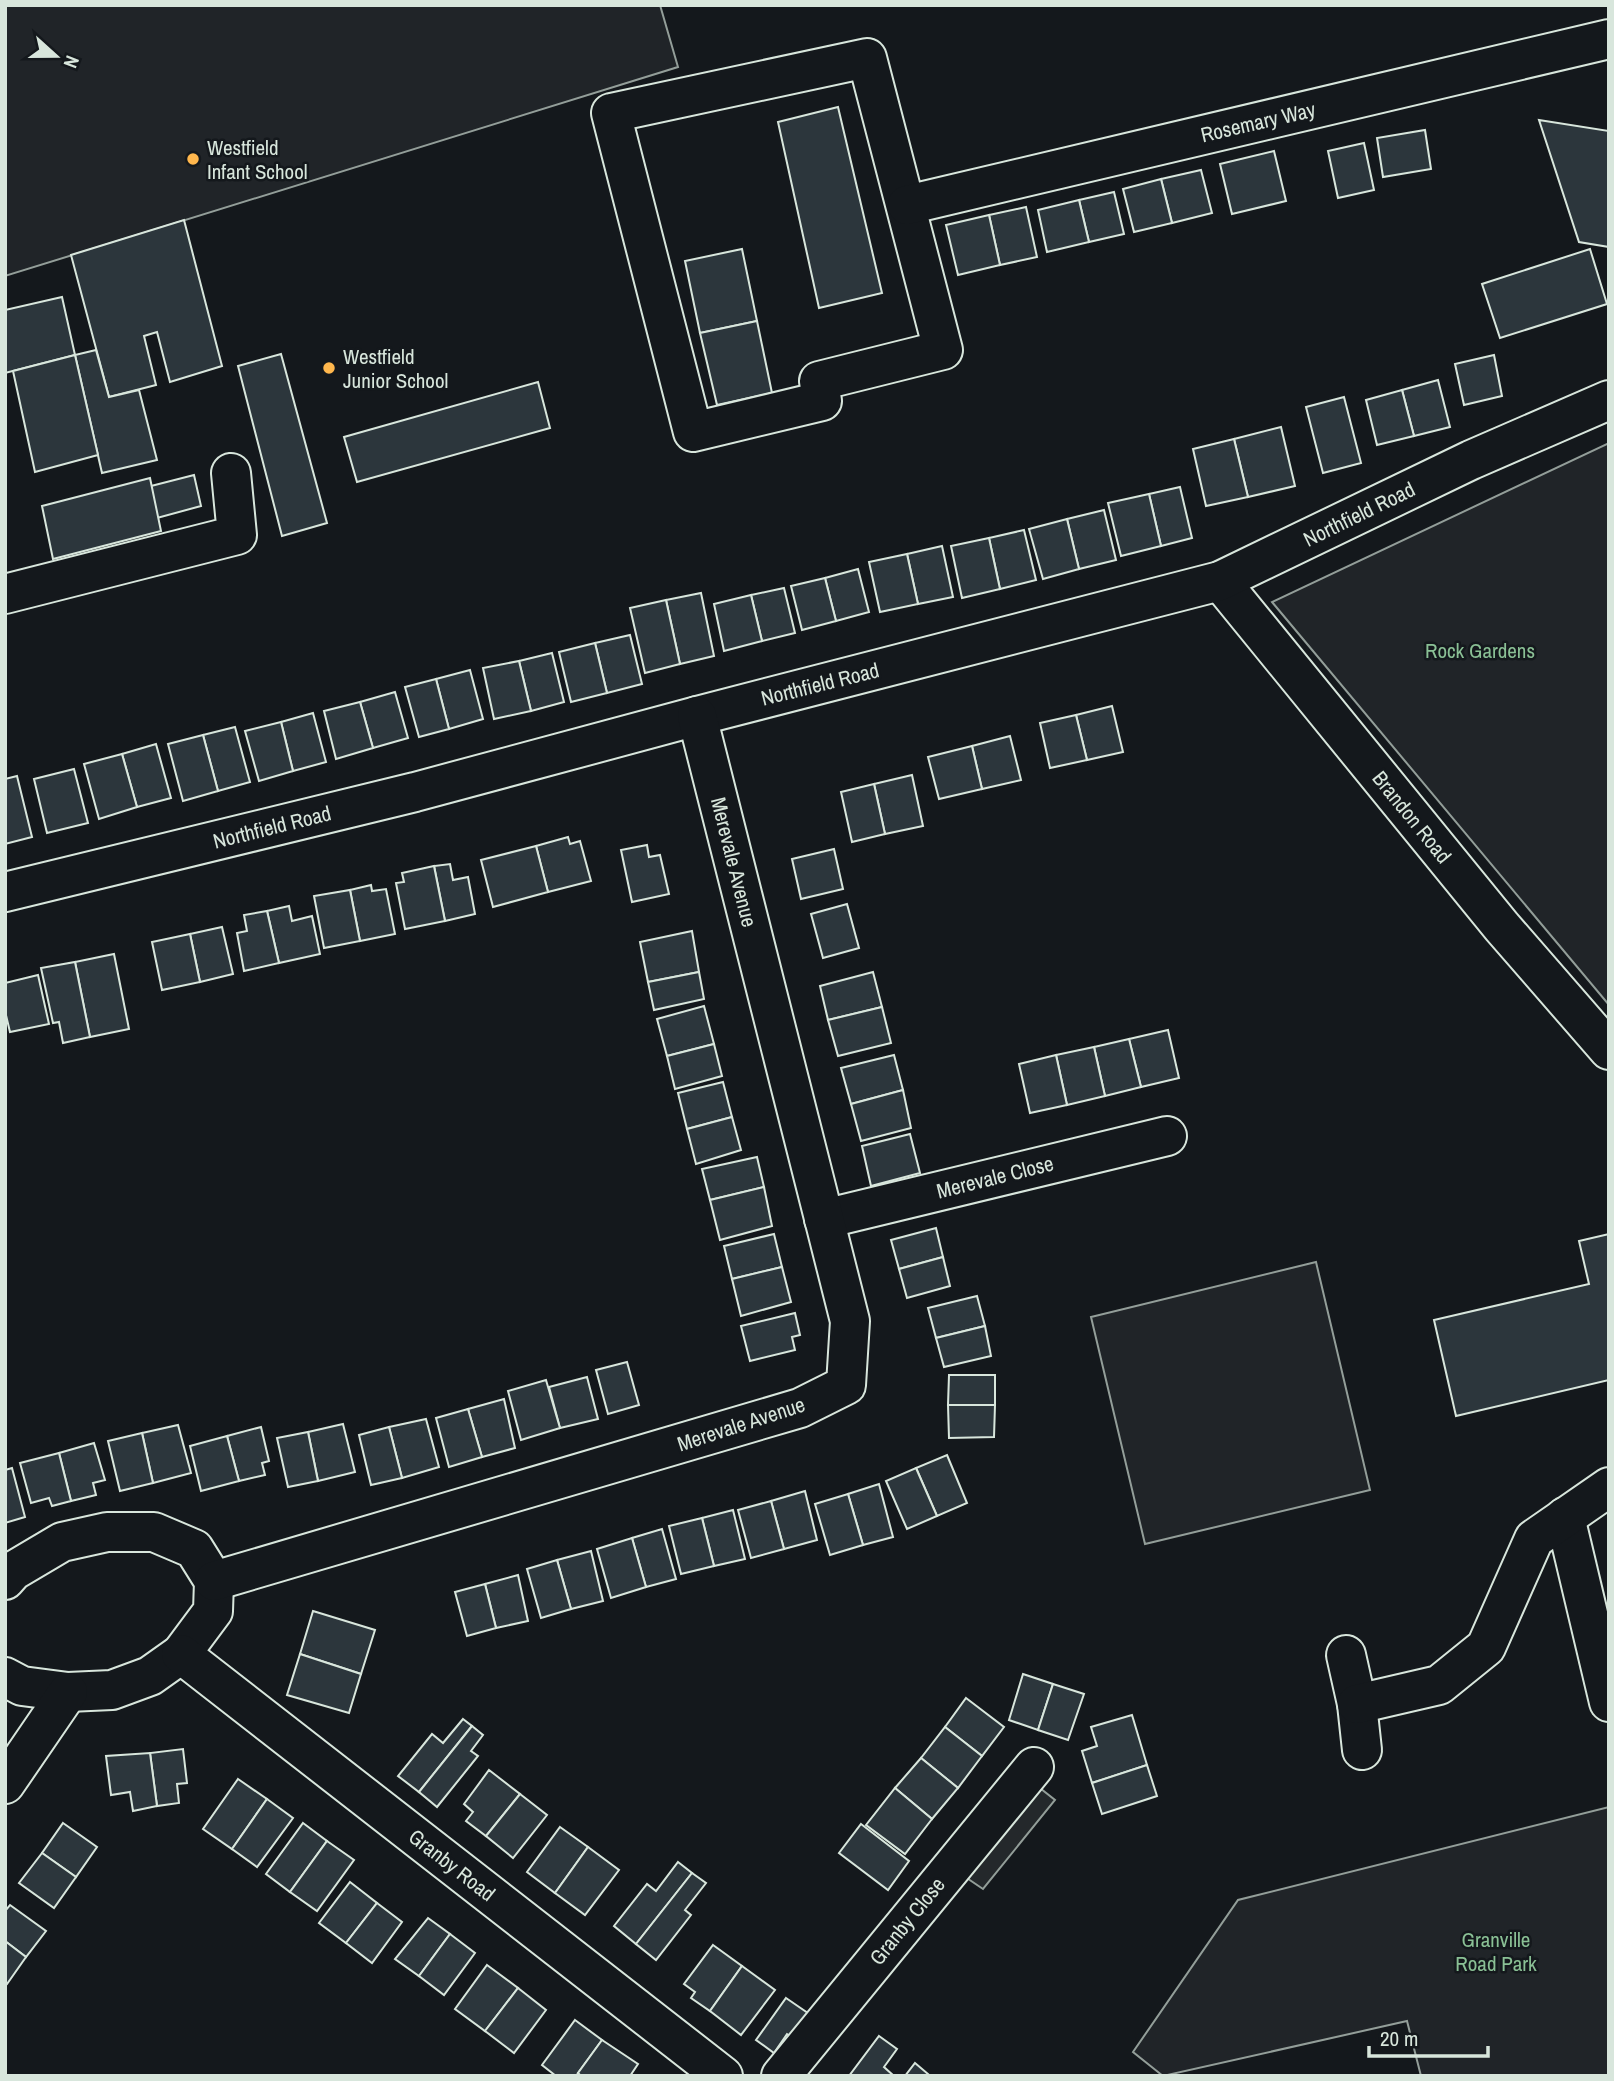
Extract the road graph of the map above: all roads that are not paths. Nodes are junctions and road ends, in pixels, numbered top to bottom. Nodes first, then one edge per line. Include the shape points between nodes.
1 (1609, 39) edge
2 (907, 205) junction
3 (1609, 400) edge
4 (231, 473) dead end
5 (1220, 581) junction
6 (5, 594) edge
7 (697, 716) junction
8 (5, 892) edge
9 (1609, 1050) edge
10 (1167, 1136) dead end
11 (824, 1219) junction
12 (1609, 1487) edge
13 (1565, 1517) junction
14 (5, 1580) edge
15 (214, 1581) junction
16 (181, 1654) junction
17 (1346, 1655) dead end
18 (5, 1677) edge
19 (68, 1692) junction
20 (1609, 1702) edge
21 (1357, 1704) junction
22 (1362, 1750) dead end
23 (1034, 1767) dead end
24 (5, 1784) edge
25 (723, 2076) edge
26 (781, 2076) edge

1 - 2 street, Rosemary Way
2 - 2 street via 943,351 819,381 822,401 693,432 611,113 867,58
3 - 5 street, Northfield Road via 1471,460
4 - 6 street via 237,535
5 - 7 street, Northfield Road
5 - 9 street, Brandon Road via 1502,927
7 - 8 street, Northfield Road via 415,793
7 - 11 street, Merevale Avenue
10 - 11 street, Merevale Close
11 - 15 street, Merevale Avenue via 850,1321 846,1385 800,1408
12 - 13 street
13 - 20 street
13 - 21 street via 1534,1539 1486,1647 1439,1685
14 - 15 street via 62,1542 107,1532 154,1532 194,1549
15 - 16 street via 213,1611
16 - 19 street via 150,1676 112,1690
16 - 25 street, Granby Road
17 - 21 street
18 - 19 street via 22,1686
19 - 24 street
21 - 22 street
23 - 26 street, Granby Close

